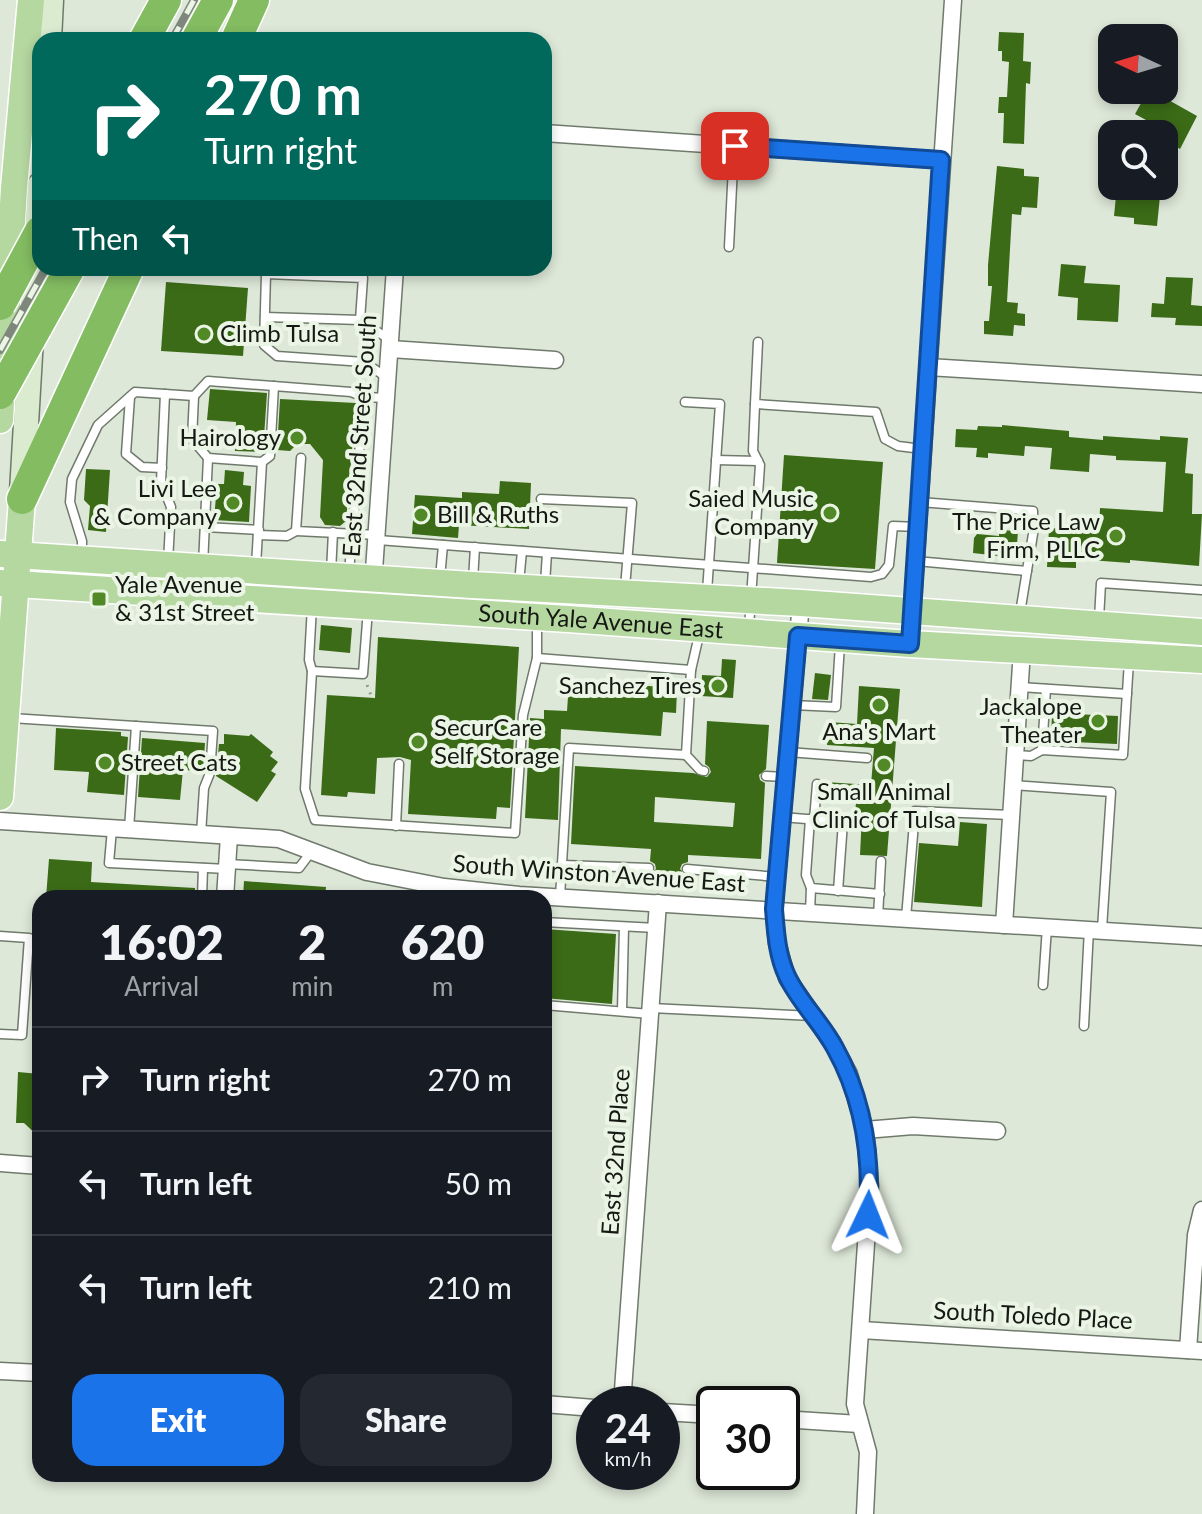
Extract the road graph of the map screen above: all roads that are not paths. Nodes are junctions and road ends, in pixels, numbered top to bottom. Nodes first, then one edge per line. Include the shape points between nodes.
1 (31, 0) edge
2 (51, 0) edge
3 (166, 0) edge
4 (218, 0) edge
5 (254, 0) edge
6 (953, 0) edge
7 (49, 32) edge
8 (148, 32) edge
9 (200, 32) edge
10 (240, 32) edge
11 (552, 134) edge
12 (735, 146) junction
13 (941, 160) junction
14 (32, 246) edge
15 (729, 247) dead end
16 (35, 276) edge
17 (66, 276) edge
18 (125, 276) edge
19 (266, 276) edge
20 (335, 276) edge
21 (394, 276) edge
22 (0, 305) edge
23 (265, 317) junction
24 (360, 320) junction
25 (758, 342) dead end
26 (390, 345) junction
27 (555, 360) dead end
28 (928, 367) junction
29 (387, 378) junction
30 (1202, 384) edge
31 (274, 386) junction
32 (0, 394) edge
33 (165, 394) junction
34 (194, 396) junction
35 (130, 397) junction
36 (364, 397) junction
37 (386, 398) junction
38 (685, 402) dead end
39 (755, 404) junction
40 (0, 420) edge
41 (923, 449) junction
42 (208, 458) junction
43 (301, 458) dead end
44 (716, 460) junction
45 (758, 461) junction
46 (262, 462) junction
47 (162, 468) junction
48 (22, 499) junction
49 (541, 499) dead end
50 (920, 502) junction
51 (205, 527) junction
52 (918, 527) junction
53 (296, 531) junction
54 (333, 532) junction
55 (258, 533) junction
56 (353, 533) junction
57 (378, 537) junction
58 (443, 545) junction
59 (475, 547) junction
60 (522, 551) junction
61 (547, 553) junction
62 (9, 555) edge
63 (82, 559) junction
64 (627, 559) junction
65 (916, 561) junction
66 (709, 564) junction
67 (168, 565) junction
68 (203, 567) junction
69 (753, 567) junction
70 (256, 570) junction
71 (1027, 571) junction
72 (340, 576) junction
73 (375, 579) junction
74 (8, 583) edge
75 (440, 583) junction
76 (472, 585) junction
77 (532, 588) junction
78 (1202, 590) edge
79 (624, 593) junction
80 (706, 597) junction
81 (751, 600) junction
82 (312, 603) junction
83 (801, 603) junction
84 (368, 607) junction
85 (913, 610) junction
86 (538, 617) junction
87 (1020, 618) junction
88 (1057, 621) junction
89 (1099, 624) junction
90 (700, 629) junction
91 (1202, 632) edge
92 (748, 633) junction
93 (798, 636) junction
94 (840, 639) junction
95 (910, 644) junction
96 (1022, 650) junction
97 (1130, 656) junction
98 (537, 658) junction
99 (1202, 660) edge
100 (691, 670) junction
101 (312, 671) junction
102 (1020, 687) junction
103 (1046, 689) junction
104 (1127, 694) junction
105 (792, 705) junction
106 (6, 717) junction
107 (136, 726) junction
108 (1042, 750) junction
109 (788, 752) junction
110 (686, 755) junction
111 (1015, 755) junction
112 (867, 758) dead end
113 (399, 764) dead end
114 (704, 771) dead end
115 (766, 776) dead end
116 (786, 777) junction
117 (817, 784) dead end
118 (1013, 785) junction
119 (0, 797) edge
120 (1011, 815) junction
121 (782, 817) junction
122 (812, 820) junction
123 (0, 821) edge
124 (396, 826) junction
125 (120, 829) junction
126 (201, 834) junction
127 (229, 836) junction
128 (311, 852) junction
129 (881, 861) dead end
130 (563, 865) junction
131 (227, 867) junction
132 (203, 868) junction
133 (649, 868) dead end
134 (687, 869) dead end
135 (777, 877) junction
136 (811, 888) junction
137 (202, 890) edge
138 (226, 890) edge
139 (433, 890) edge
140 (838, 891) junction
141 (880, 894) junction
142 (552, 897) edge
143 (560, 897) junction
144 (658, 903) junction
145 (774, 909) junction
146 (810, 912) junction
147 (878, 917) junction
148 (906, 918) junction
149 (552, 922) edge
150 (1004, 925) junction
151 (624, 927) junction
152 (1047, 927) junction
153 (656, 928) junction
154 (1095, 929) junction
155 (0, 936) edge
156 (32, 937) edge
157 (1202, 937) edge
158 (29, 938) junction
159 (1043, 985) dead end
160 (552, 1006) edge
161 (622, 1011) junction
162 (650, 1011) junction
163 (814, 1016) junction
164 (1084, 1026) dead end
165 (0, 1034) edge
166 (865, 1130) junction
167 (997, 1131) dead end
168 (0, 1163) edge
169 (32, 1165) edge
170 (1202, 1210) edge
171 (861, 1330) junction
172 (1195, 1350) edge
173 (0, 1371) edge
174 (32, 1373) edge
175 (623, 1386) edge
176 (552, 1405) edge
177 (576, 1407) edge
178 (800, 1420) edge
179 (859, 1424) junction
180 (865, 1514) edge

1 - 40 main road
2 - 7 main road
3 - 8 highway
4 - 9 highway
5 - 10 highway
6 - 13 street
11 - 12 street
12 - 13 street
12 - 15 lane
13 - 28 street
14 - 22 highway, bridge
16 - 48 main road
17 - 32 highway, bridge
18 - 48 highway
19 - 23 lane
20 - 24 lane via 363,278
21 - 26 street, East 32nd Street South
23 - 24 lane
23 - 29 lane via 264,345 277,356 364,362
24 - 26 lane
25 - 39 lane
26 - 27 street
26 - 29 street, East 32nd Street South
28 - 30 street
28 - 41 street
29 - 37 street, East 32nd Street South
31 - 34 lane via 208,381
31 - 36 lane
31 - 46 lane via 270,456
33 - 34 lane
33 - 35 lane via 135,392
33 - 47 lane
34 - 42 lane via 192,439
35 - 47 lane via 126,454 142,467
35 - 63 lane via 98,425 72,479 70,502
36 - 37 lane
36 - 56 lane
37 - 57 street, East 32nd Street South
38 - 44 lane via 720,404
39 - 41 lane via 876,412 885,439
39 - 45 lane via 753,451
41 - 50 street
42 - 46 lane
42 - 51 lane
43 - 53 lane
44 - 45 lane
44 - 66 lane
45 - 69 lane
46 - 55 lane
47 - 67 lane via 161,482 171,507
48 - 62 main road
49 - 64 lane via 632,503
50 - 52 street
50 - 71 lane via 1033,511
51 - 55 lane
51 - 68 lane
52 - 65 street
52 - 69 lane via 893,526 889,565 871,577
53 - 54 lane
53 - 55 lane via 287,536
54 - 56 lane
54 - 72 lane
55 - 70 lane
56 - 57 lane
56 - 72 lane
57 - 58 lane
57 - 73 street, East 32nd Street South
58 - 59 lane
58 - 75 lane
59 - 60 lane
59 - 76 lane
60 - 61 lane
60 - 77 lane
61 - 64 lane
61 - 77 lane
62 - 63 main road, South Yale Avenue East
62 - 74 main road
63 - 67 main road, South Yale Avenue East
64 - 66 lane
64 - 79 lane
65 - 71 lane
65 - 85 street
66 - 69 lane
66 - 80 lane
67 - 68 main road, South Yale Avenue East
68 - 70 main road, South Yale Avenue East
69 - 81 lane
70 - 72 main road, South Yale Avenue East
71 - 87 lane
72 - 73 main road, South Yale Avenue East
73 - 75 main road, South Yale Avenue East
73 - 84 street, East 32nd Street South
74 - 82 main road, South Yale Avenue East
74 - 106 main road
75 - 76 main road, South Yale Avenue East
76 - 77 main road, South Yale Avenue East
77 - 79 main road, South Yale Avenue East
78 - 89 lane via 1101,583
79 - 80 main road, South Yale Avenue East
80 - 81 main road, South Yale Avenue East
81 - 83 main road, South Yale Avenue East
81 - 92 lane
82 - 84 main road, South Yale Avenue East
82 - 101 lane
83 - 85 main road, South Yale Avenue East
83 - 93 street
84 - 86 main road, South Yale Avenue East
84 - 101 lane via 363,674
85 - 87 main road, South Yale Avenue East
85 - 95 street
86 - 90 main road, South Yale Avenue East
86 - 98 lane
87 - 88 main road, South Yale Avenue East
88 - 89 main road, South Yale Avenue East
88 - 96 main road
89 - 91 main road, South Yale Avenue East
90 - 92 main road, South Yale Avenue East
90 - 100 lane
92 - 93 main road, South Yale Avenue East
93 - 94 main road, South Yale Avenue East
93 - 105 street
94 - 95 main road, South Yale Avenue East
94 - 105 lane via 836,707
95 - 96 main road, South Yale Avenue East
96 - 97 main road, South Yale Avenue East
96 - 102 street
97 - 99 main road, South Yale Avenue East
97 - 104 lane
98 - 100 lane
98 - 124 lane via 523,715 515,833
100 - 110 lane
101 - 124 lane via 305,789 315,820
102 - 103 lane
102 - 111 street
103 - 104 lane
103 - 108 lane
104 - 108 lane via 1123,755
105 - 109 street
106 - 107 lane
106 - 119 main road
107 - 125 lane
107 - 126 lane via 213,731
108 - 111 lane
109 - 112 lane
109 - 116 street
110 - 114 lane
110 - 130 lane via 569,748
111 - 118 street
113 - 124 lane
115 - 116 lane
116 - 121 street
117 - 122 lane
118 - 120 street
118 - 154 lane via 1111,792
120 - 148 lane via 915,811
120 - 150 street
121 - 122 lane
121 - 135 street
122 - 136 lane via 806,875
122 - 140 lane via 843,822
123 - 125 street, South Winston Avenue East
125 - 126 street, South Winston Avenue East
125 - 132 lane via 109,863
126 - 127 street, South Winston Avenue East
127 - 128 street, South Winston Avenue East via 279,839
127 - 131 street
128 - 131 lane via 299,868
128 - 139 street, South Winston Avenue East
129 - 141 lane
130 - 133 lane
130 - 143 lane
131 - 132 lane
131 - 138 street
132 - 137 lane
134 - 135 lane
135 - 145 street
136 - 140 lane
136 - 146 lane
140 - 141 lane
141 - 147 lane
142 - 143 street, South Winston Avenue East
143 - 144 street, South Winston Avenue East
144 - 145 street, South Winston Avenue East
144 - 153 street, East 32nd Place
145 - 146 street, South Winston Avenue East
145 - 163 street via 787,978
146 - 147 street, South Winston Avenue East
147 - 148 street, South Winston Avenue East
148 - 150 street, South Winston Avenue East
149 - 151 lane
150 - 152 street, South Winston Avenue East
151 - 153 lane
151 - 161 lane
152 - 154 street, South Winston Avenue East
152 - 159 lane
153 - 162 street, East 32nd Place
154 - 157 street, South Winston Avenue East
154 - 164 lane
155 - 158 lane
156 - 158 lane
158 - 165 lane via 22,1035
160 - 161 lane
161 - 162 lane
162 - 163 lane
162 - 175 street, East 32nd Place
163 - 166 street via 849,1074
166 - 167 street via 913,1126
166 - 171 street via 870,1186
168 - 169 street
170 - 172 street via 1196,1235
171 - 172 street, South Toledo Place
171 - 179 street via 855,1404
173 - 174 street
176 - 177 street
178 - 179 street
179 - 180 street via 868,1452

